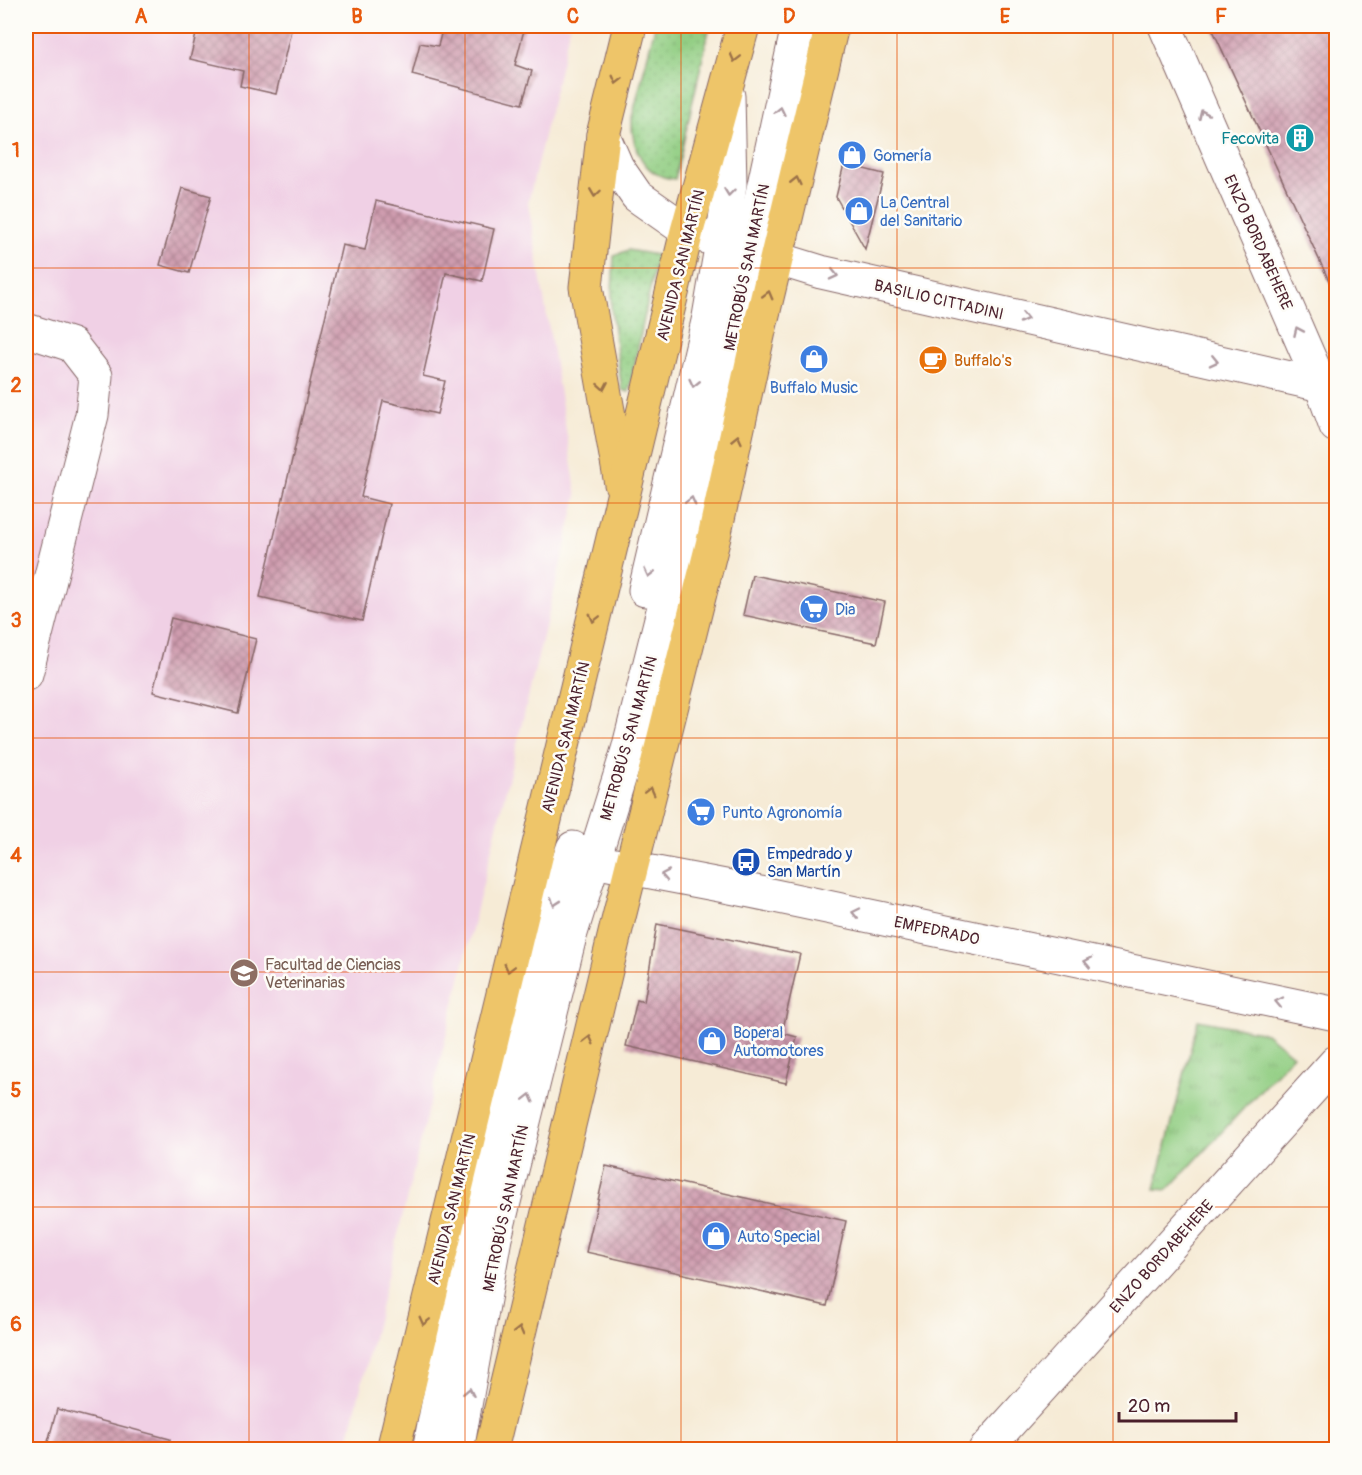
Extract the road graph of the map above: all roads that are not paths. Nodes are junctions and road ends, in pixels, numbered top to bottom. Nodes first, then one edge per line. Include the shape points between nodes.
1 (630, 26) edge
2 (743, 26) edge
3 (798, 26) edge
4 (832, 26) edge
5 (1165, 26) edge
6 (728, 91) junction
7 (603, 135) junction
8 (687, 231) junction
9 (750, 250) junction
10 (26, 330) edge
11 (1321, 385) junction
12 (1336, 426) edge
13 (623, 500) junction
14 (26, 674) edge
15 (537, 850) junction
16 (581, 859) junction
17 (631, 868) junction
18 (1336, 1014) edge
19 (1336, 1062) edge
20 (393, 1449) edge
21 (429, 1449) edge
22 (458, 1449) edge
23 (491, 1449) edge
24 (985, 1449) edge

1 -> 7 main road
2 -> 6 main road, AVENIDA SAN MARTÍN
9 -> 3 street, METROBÚS SAN MARTÍN
9 -> 4 main road
11 -> 5 street, ENZO BORDABEHERE
6 - 8 main road, AVENIDA SAN MARTÍN
6 -> 9 street, METROBÚS SAN MARTÍN via 730,184
7 - 8 street, BASILIO CITTADINI via 617,167 637,195
7 -> 13 main road via 586,287
8 - 9 street, BASILIO CITTADINI
8 - 13 main road, AVENIDA SAN MARTÍN
9 -> 11 street, BASILIO CITTADINI via 832,275
9 - 16 street, METROBÚS SAN MARTÍN via 709,317
17 -> 9 main road via 714,537 759,331
10 - 14 street via 72,345 96,375 92,415
11 - 12 street, ENZO BORDABEHERE
13 -> 15 main road, AVENIDA SAN MARTÍN
15 - 16 street, EMPEDRADO
15 -> 20 main road, AVENIDA SAN MARTÍN
16 - 17 street, EMPEDRADO
16 -> 21 street, METROBÚS SAN MARTÍN via 552,910 472,1233
22 -> 16 street, METROBÚS SAN MARTÍN via 495,1238 564,957
18 -> 17 street, EMPEDRADO
23 -> 17 main road
19 - 24 street, ENZO BORDABEHERE

